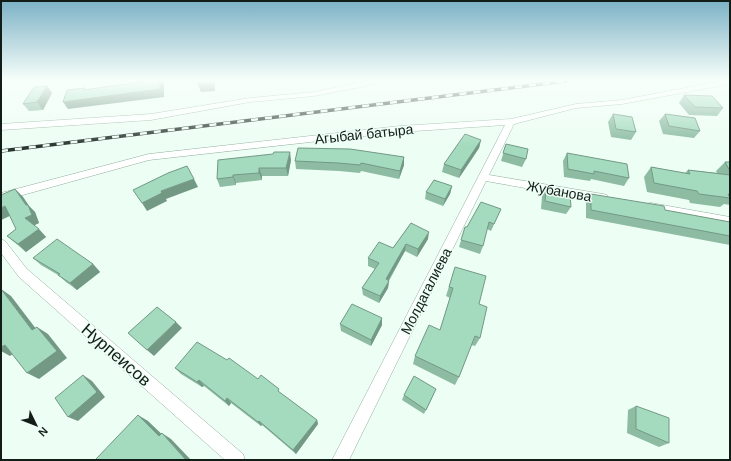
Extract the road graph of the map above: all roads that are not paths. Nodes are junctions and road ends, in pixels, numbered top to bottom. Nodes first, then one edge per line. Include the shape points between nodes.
1 (236, 103) edge
2 (616, 103) edge
3 (511, 122) junction
4 (1, 127) edge
5 (483, 177) junction
6 (1, 197) edge
7 (614, 201) edge
8 (638, 205) edge
9 (730, 221) edge
10 (1, 244) edge
11 (237, 460) edge
12 (340, 460) edge

1 - 4 street via 152,117
2 - 3 street, Агыбай батыра via 576,106
3 - 5 street, Молдагалиева
3 - 6 street, Агыбай батыра via 400,130 149,157
5 - 7 street, Жубанова
5 - 12 street, Молдагалиева
8 - 9 street
10 - 11 street, Нурпеисов via 22,273

